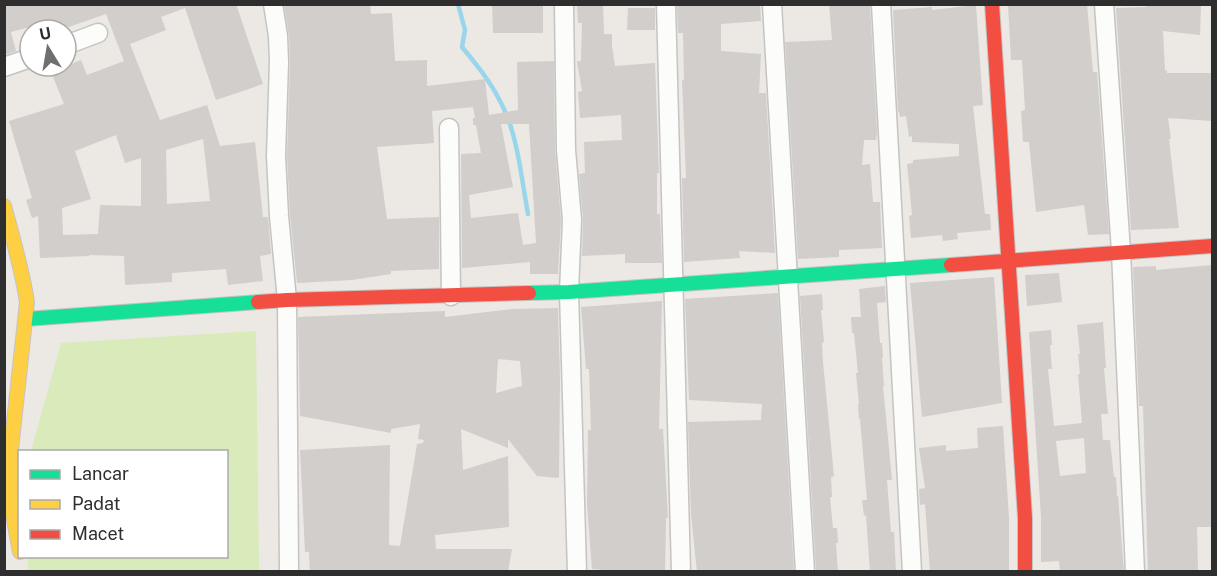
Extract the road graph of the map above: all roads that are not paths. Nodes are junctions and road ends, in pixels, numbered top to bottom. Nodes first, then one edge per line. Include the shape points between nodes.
1 (273, 4) edge
2 (564, 4) edge
3 (666, 4) edge
4 (772, 4) edge
5 (881, 4) edge
6 (992, 4) edge
7 (1104, 4) edge
8 (98, 33) dead end
9 (78, 40) edge
10 (449, 128) dead end
11 (4, 206) edge
12 (1212, 246) edge
13 (1121, 251) junction
14 (1008, 259) junction
15 (896, 268) junction
16 (788, 276) junction
17 (674, 284) junction
18 (569, 292) junction
19 (451, 296) junction
20 (287, 300) junction
21 (26, 318) junction
22 (4, 319) edge
23 (18, 541) edge
24 (289, 572) edge
25 (577, 572) edge
26 (681, 572) edge
27 (805, 572) edge
28 (912, 572) edge
29 (1025, 572) edge
30 (1135, 572) edge

1 - 20 street via 278,53 278,204
2 - 18 street via 566,150 572,220
3 - 17 street
4 - 16 street
5 - 15 street
6 - 14 main road
7 - 13 street
8 - 9 street
10 - 19 street
11 - 21 main road via 24,281
12 - 13 main road
13 - 14 main road
13 - 30 street
14 - 15 main road
14 - 29 main road
15 - 16 main road
15 - 28 street
16 - 17 main road
16 - 27 street
17 - 18 main road
17 - 26 street
18 - 19 main road
18 - 25 street
19 - 20 main road
20 - 21 main road
20 - 24 street
21 - 22 street
21 - 23 main road via 10,459 10,498

